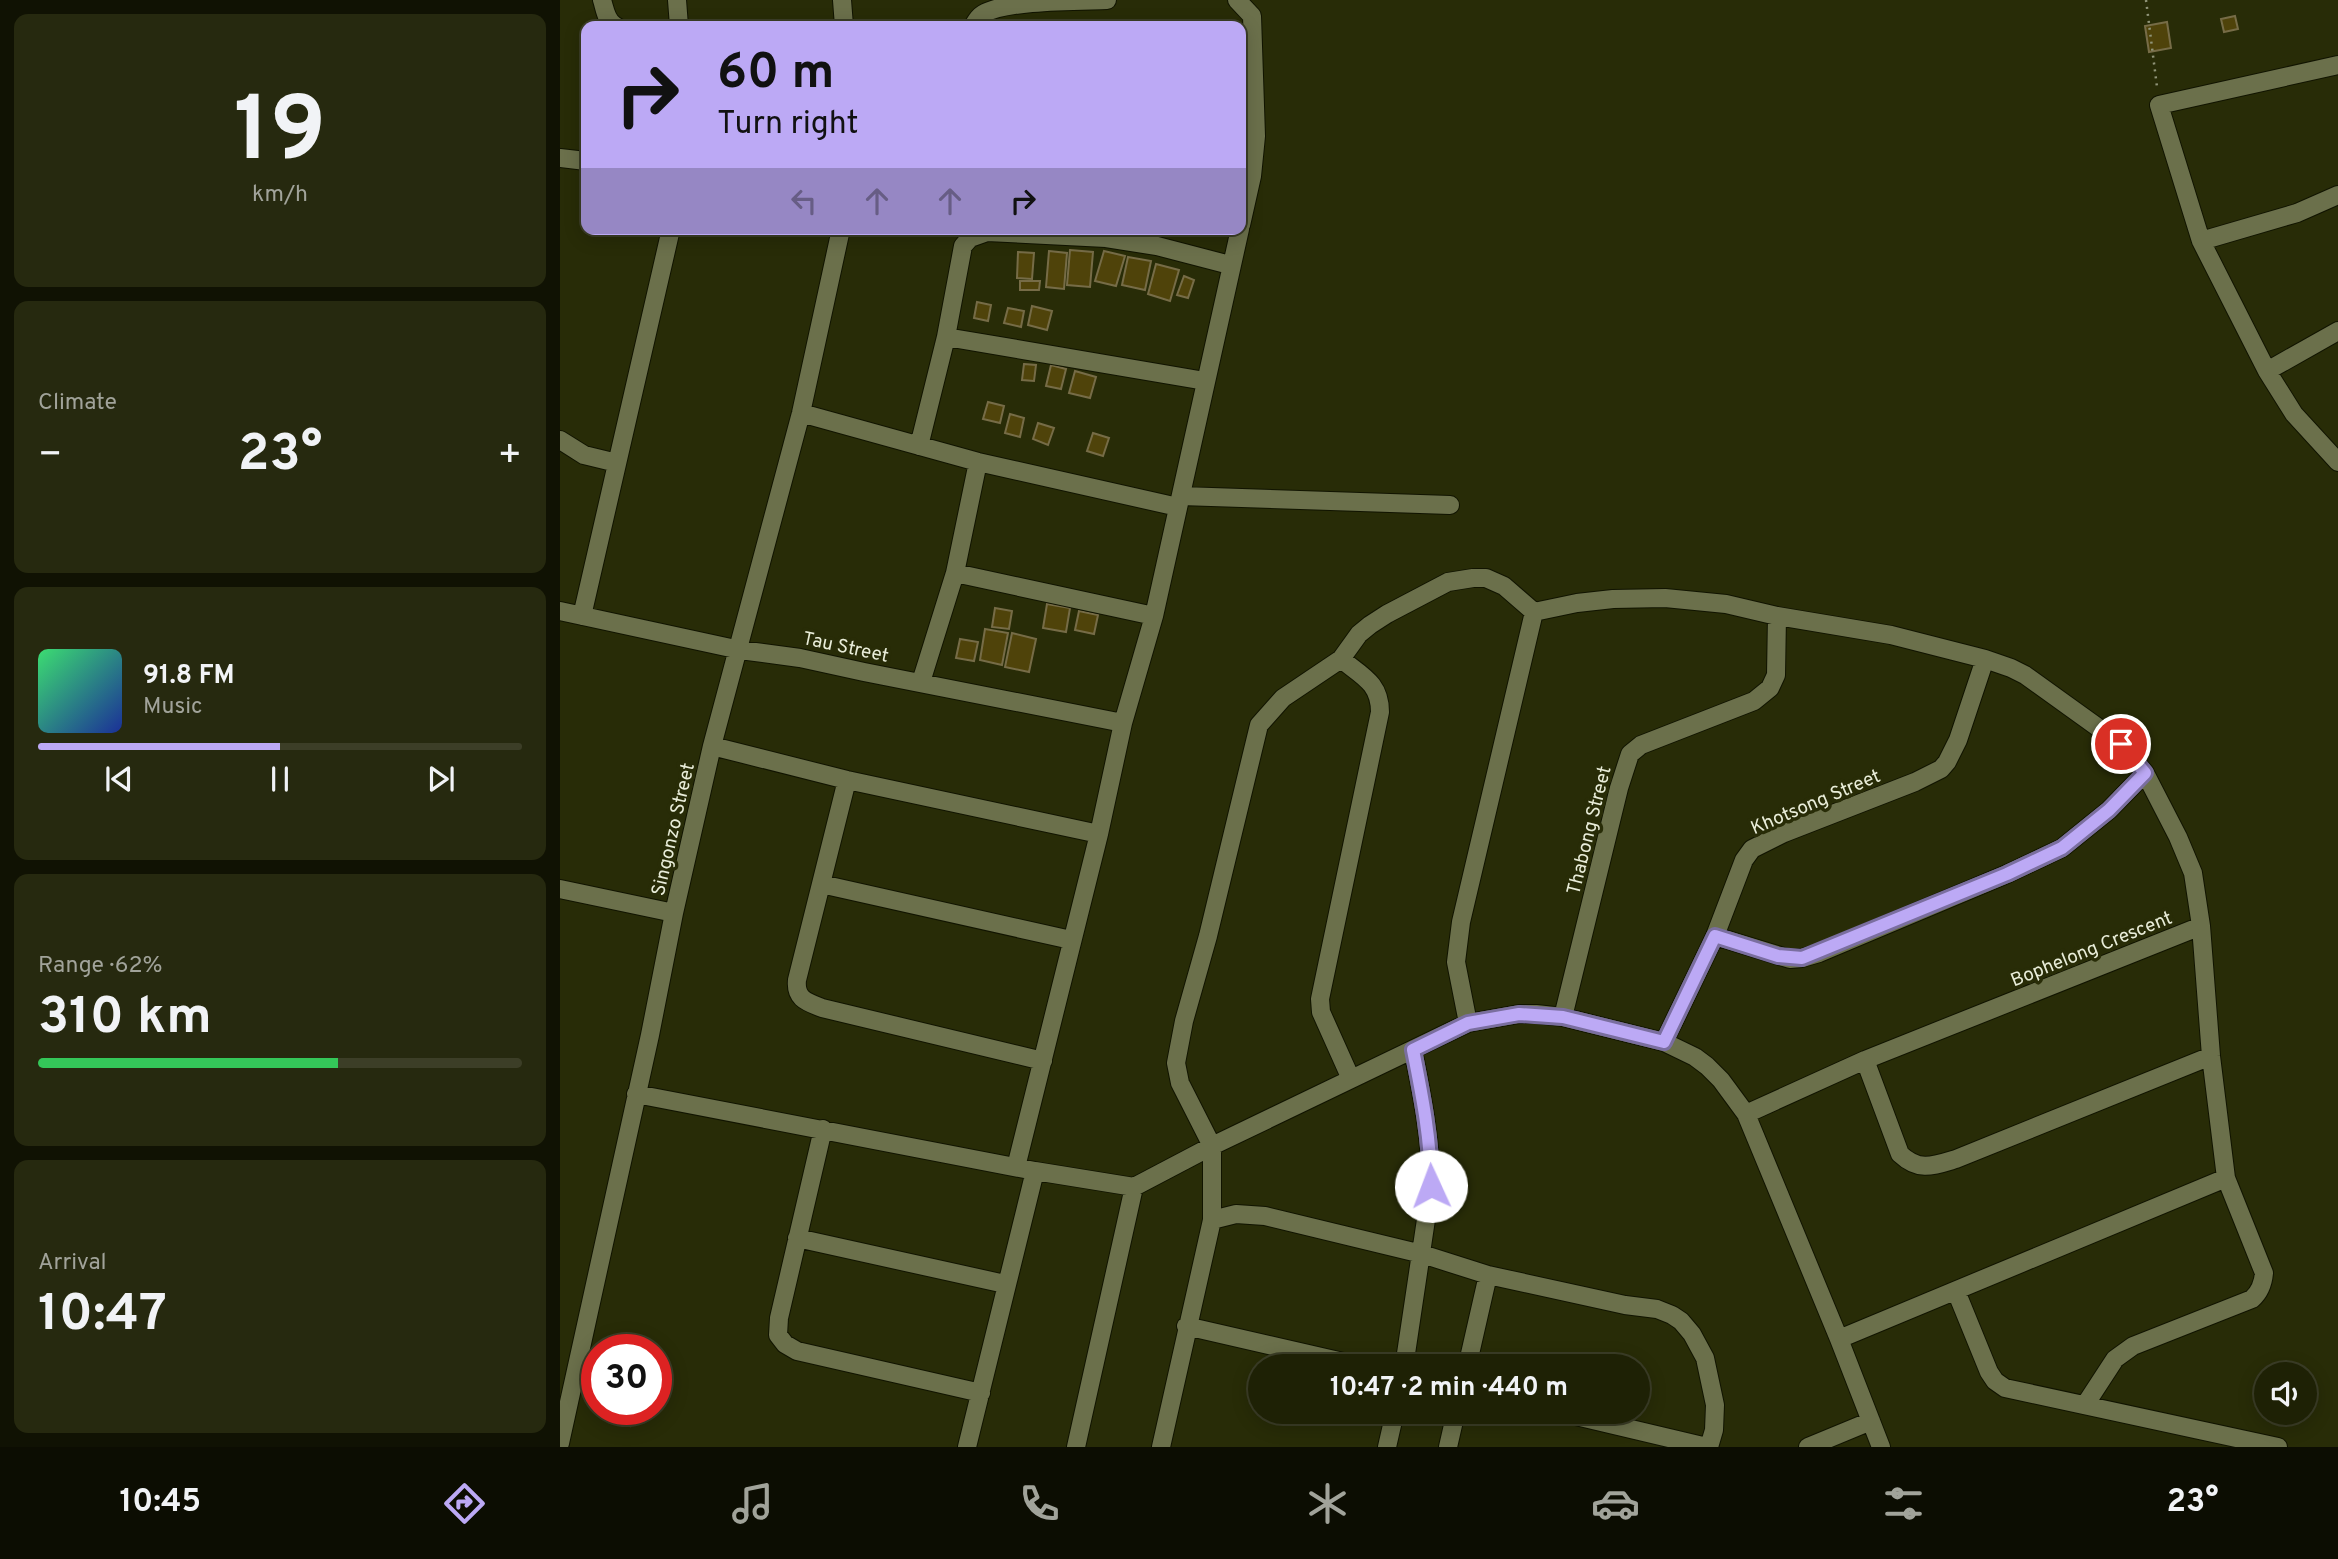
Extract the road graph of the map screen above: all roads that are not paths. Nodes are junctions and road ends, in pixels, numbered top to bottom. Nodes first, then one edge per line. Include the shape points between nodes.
1 (602, 0) edge
2 (677, 0) edge
3 (842, 0) edge
4 (1107, 0) edge
5 (1237, 0) edge
6 (610, 21) edge
7 (679, 21) edge
8 (844, 21) edge
9 (976, 21) edge
10 (2338, 65) edge
11 (1248, 107) edge
12 (560, 158) edge
13 (581, 160) edge
14 (2338, 195) edge
15 (1246, 200) edge
16 (670, 235) edge
17 (840, 235) edge
18 (975, 235) edge
19 (1050, 235) edge
20 (1238, 235) edge
21 (2201, 241) junction
22 (1230, 265) junction
23 (2338, 331) edge
24 (946, 337) junction
25 (2267, 371) junction
26 (1205, 381) junction
27 (801, 413) junction
28 (560, 440) edge
29 (919, 446) junction
30 (978, 462) junction
31 (2338, 462) edge
32 (617, 463) junction
33 (1180, 501) junction
34 (1450, 505) dead end
35 (955, 573) junction
36 (560, 611) edge
37 (1534, 612) junction
38 (582, 616) junction
39 (1154, 616) junction
40 (1777, 617) junction
41 (740, 650) junction
42 (1341, 659) junction
43 (1985, 659) junction
44 (921, 682) junction
45 (1124, 723) junction
46 (712, 746) junction
47 (2145, 773) junction
48 (847, 780) junction
49 (1099, 834) junction
50 (821, 884) junction
51 (560, 889) edge
52 (674, 913) junction
53 (2201, 926) junction
54 (1715, 936) junction
55 (1071, 940) junction
56 (1563, 1017) junction
57 (1468, 1023) junction
58 (1664, 1042) junction
59 (1413, 1050) junction
60 (2211, 1056) junction
61 (1865, 1060) junction
62 (1043, 1061) junction
63 (1351, 1079) junction
64 (636, 1094) junction
65 (1746, 1114) junction
66 (823, 1129) junction
67 (1212, 1146) junction
68 (1016, 1167) junction
69 (1035, 1171) junction
70 (2225, 1178) junction
71 (1134, 1187) junction
72 (1212, 1220) junction
73 (797, 1238) junction
74 (1422, 1254) junction
75 (1488, 1275) junction
76 (1006, 1284) junction
77 (1956, 1291) junction
78 (1186, 1326) junction
79 (1839, 1339) junction
80 (1308, 1354) edge
81 (1406, 1354) edge
82 (1470, 1354) edge
83 (981, 1393) junction
84 (2085, 1405) junction
85 (1871, 1421) junction
86 (1392, 1424) edge
87 (1453, 1424) edge
88 (1610, 1424) edge
89 (560, 1443) edge
90 (967, 1447) edge
91 (1076, 1447) edge
92 (1160, 1447) edge
93 (1387, 1447) edge
94 (1448, 1447) edge
95 (1708, 1447) edge
96 (1808, 1447) edge
97 (1881, 1447) edge
98 (2278, 1447) edge

1 - 6 street
2 - 7 street
3 - 8 street
4 - 9 street via 1004,7 981,14
5 - 11 street via 1252,16
10 - 21 street via 2159,105
11 - 15 street via 1256,136
12 - 13 street
14 - 21 street via 2297,213
16 - 32 street
17 - 27 street, Singonzo Street
18 - 24 street via 963,246
19 - 22 street via 1126,240
20 - 22 street
21 - 25 street
22 - 26 street
23 - 25 street
24 - 26 street
24 - 29 street
25 - 31 street via 2294,414
26 - 33 street
27 - 29 street
27 - 41 street, Singonzo Street
28 - 32 street via 584,455
29 - 30 street
30 - 33 street
30 - 35 street
32 - 38 street
33 - 34 street
33 - 39 street
35 - 39 street
35 - 44 street
36 - 38 street, Tau Street
37 - 40 street, Bophelong Crescent via 1613,599 1665,598 1727,604
37 - 42 street via 1504,586 1486,578 1448,582 1370,625
37 - 57 street via 1459,934 1456,962
38 - 41 street, Tau Street
39 - 45 street
40 - 43 street, Bophelong Crescent via 1891,635
40 - 56 street, Thabong Street via 1776,675 1770,688 1754,701 1641,745 1630,754
41 - 44 street, Tau Street
41 - 46 street, Singonzo Street
42 - 63 street via 1380,697 1376,740 1320,999 1321,1012
42 - 67 street via 1283,698 1259,725 1176,1063 1180,1083
43 - 47 street, Bophelong Crescent via 2025,675 2121,744
43 - 54 street, Khotsong Street via 1958,740 1941,769 1752,849
44 - 45 street, Tau Street
45 - 49 street
46 - 48 street
46 - 52 street, Singonzo Street
47 - 53 street, Bophelong Crescent via 2193,873
47 - 54 street via 2062,848 1819,953 1790,958
48 - 49 street
48 - 50 street
49 - 55 street
50 - 55 street
50 - 62 street via 797,980 798,995 805,1001
51 - 52 street
52 - 64 street, Singonzo Street
53 - 60 street
53 - 61 street, Bophelong Crescent
54 - 58 street, Khotsong Street
55 - 62 street
56 - 57 street via 1519,1014
56 - 58 street
57 - 59 street
58 - 65 street via 1707,1066
59 - 63 street
59 - 74 street via 1431,1164
60 - 61 street via 1933,1166 1909,1162 1900,1154
60 - 70 street
61 - 65 street, Bophelong Crescent
62 - 68 street
63 - 67 street
64 - 66 street
64 - 89 street, Singonzo Street
65 - 79 street
66 - 68 street
66 - 73 street
67 - 71 street
67 - 72 street
68 - 69 street
69 - 71 street
69 - 76 street
70 - 77 street
70 - 84 street via 2264,1273 2258,1294 2133,1346 2115,1359
71 - 91 street
72 - 74 street via 1236,1214 1265,1216
72 - 78 street
73 - 76 street
73 - 83 street via 779,1318 778,1335 785,1344 812,1356
74 - 75 street
74 - 81 street
75 - 82 street
75 - 95 street via 1657,1309 1681,1321 1704,1358 1713,1390 1716,1419
76 - 83 street
77 - 79 street
77 - 84 street via 1995,1381 2005,1388
78 - 80 street
78 - 92 street
79 - 85 street
83 - 90 street
84 - 98 street
85 - 96 street
85 - 97 street
86 - 93 street
87 - 94 street
88 - 95 street

